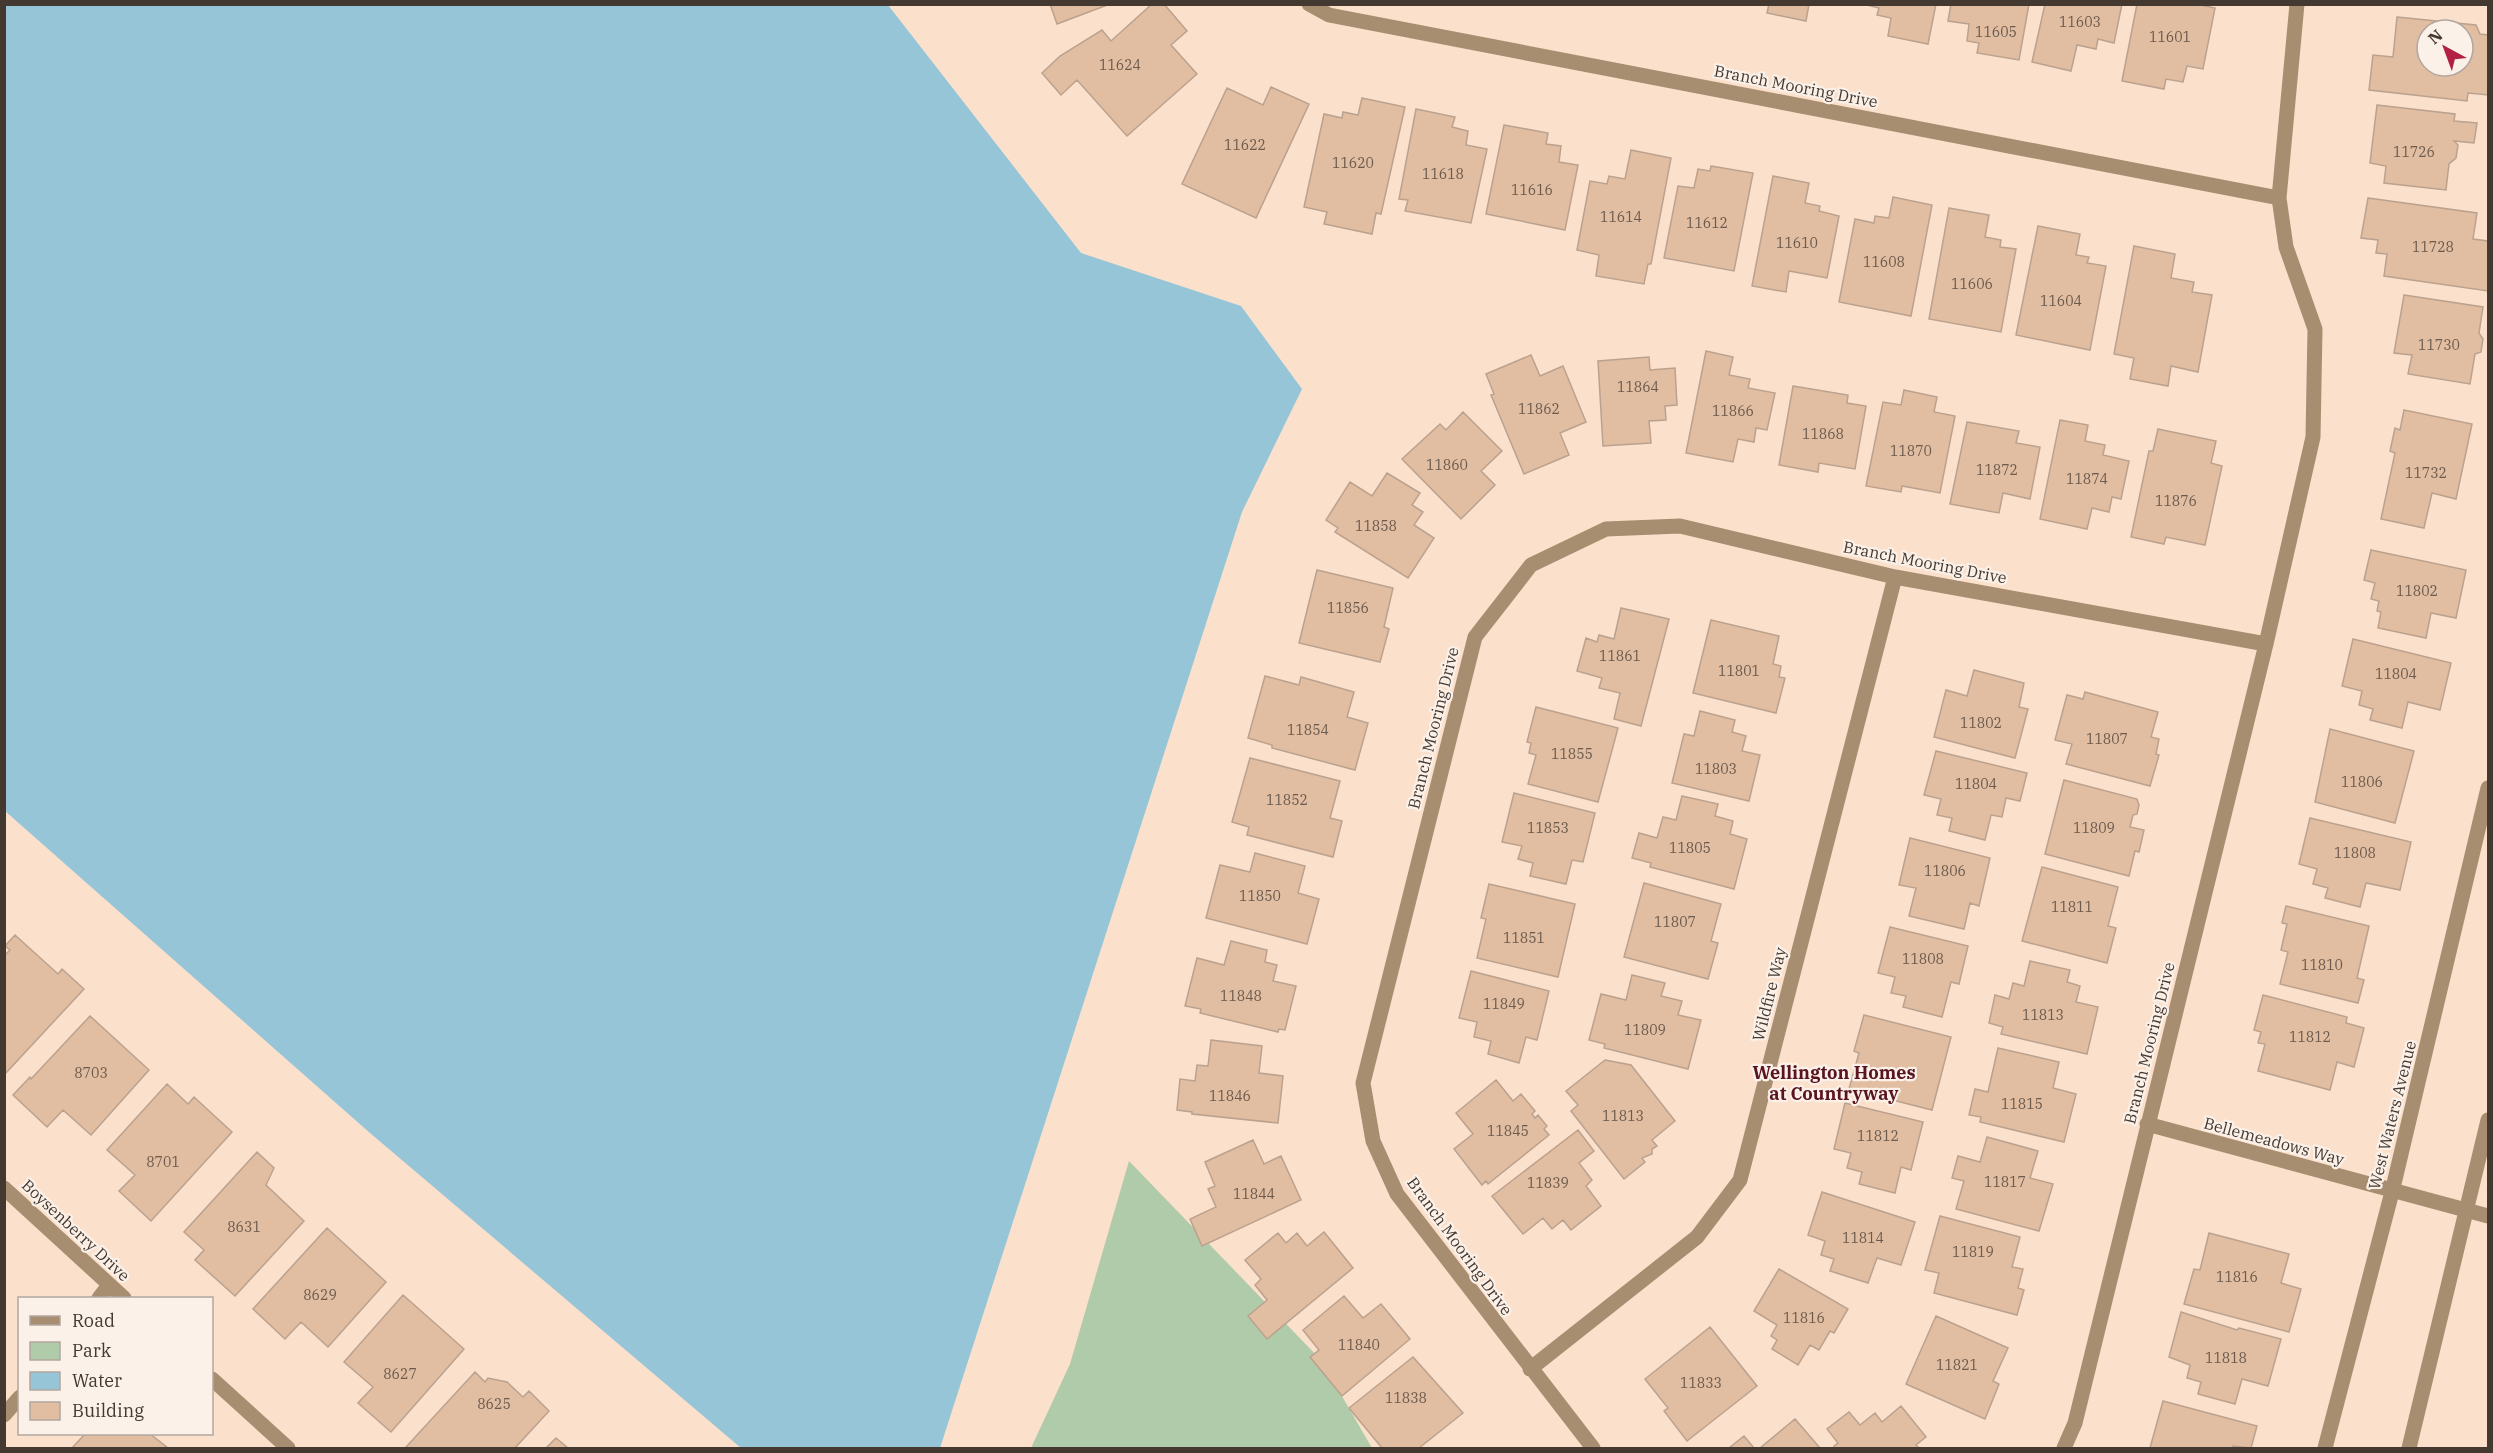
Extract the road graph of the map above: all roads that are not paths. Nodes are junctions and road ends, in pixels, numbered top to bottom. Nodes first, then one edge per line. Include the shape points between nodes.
1 (1309, 4) edge
2 (2297, 4) edge
3 (2279, 198) junction
4 (1895, 577) junction
5 (2266, 644) junction
6 (2488, 788) edge
7 (2488, 1120) edge
8 (2147, 1124) junction
9 (4, 1188) edge
10 (2392, 1192) junction
11 (2465, 1210) junction
12 (2488, 1216) edge
13 (109, 1285) junction
14 (100, 1297) edge
15 (122, 1297) edge
16 (1530, 1369) junction
17 (213, 1379) edge
18 (18, 1399) edge
19 (4, 1415) edge
20 (288, 1449) edge
21 (1593, 1449) edge
22 (2064, 1449) edge
23 (2325, 1449) edge
24 (2409, 1449) edge

1 - 3 street, Branch Mooring Drive via 1329,15
2 - 3 street, Branch Mooring Drive
3 - 5 street, Branch Mooring Drive via 2286,248 2315,330 2313,437
4 - 5 street, Branch Mooring Drive
4 - 16 street, Wildfire Way via 1740,1180 1697,1237
4 - 16 street, Branch Mooring Drive via 1680,526 1606,529 1531,565 1475,637 1363,1083 1373,1141 1397,1194
5 - 8 street, Branch Mooring Drive
6 - 10 street, West Waters Avenue
7 - 11 street
8 - 10 street, Bellemeadows Way
8 - 22 street, Branch Mooring Drive via 2075,1422
9 - 13 street, Boysenberry Drive
10 - 11 street, Bellemeadows Way
10 - 23 street, West Waters Avenue
11 - 12 street, Bellemeadows Way
11 - 24 street
13 - 14 street
13 - 15 street, Boysenberry Drive
16 - 21 street, Branch Mooring Drive
17 - 20 street
18 - 19 street

